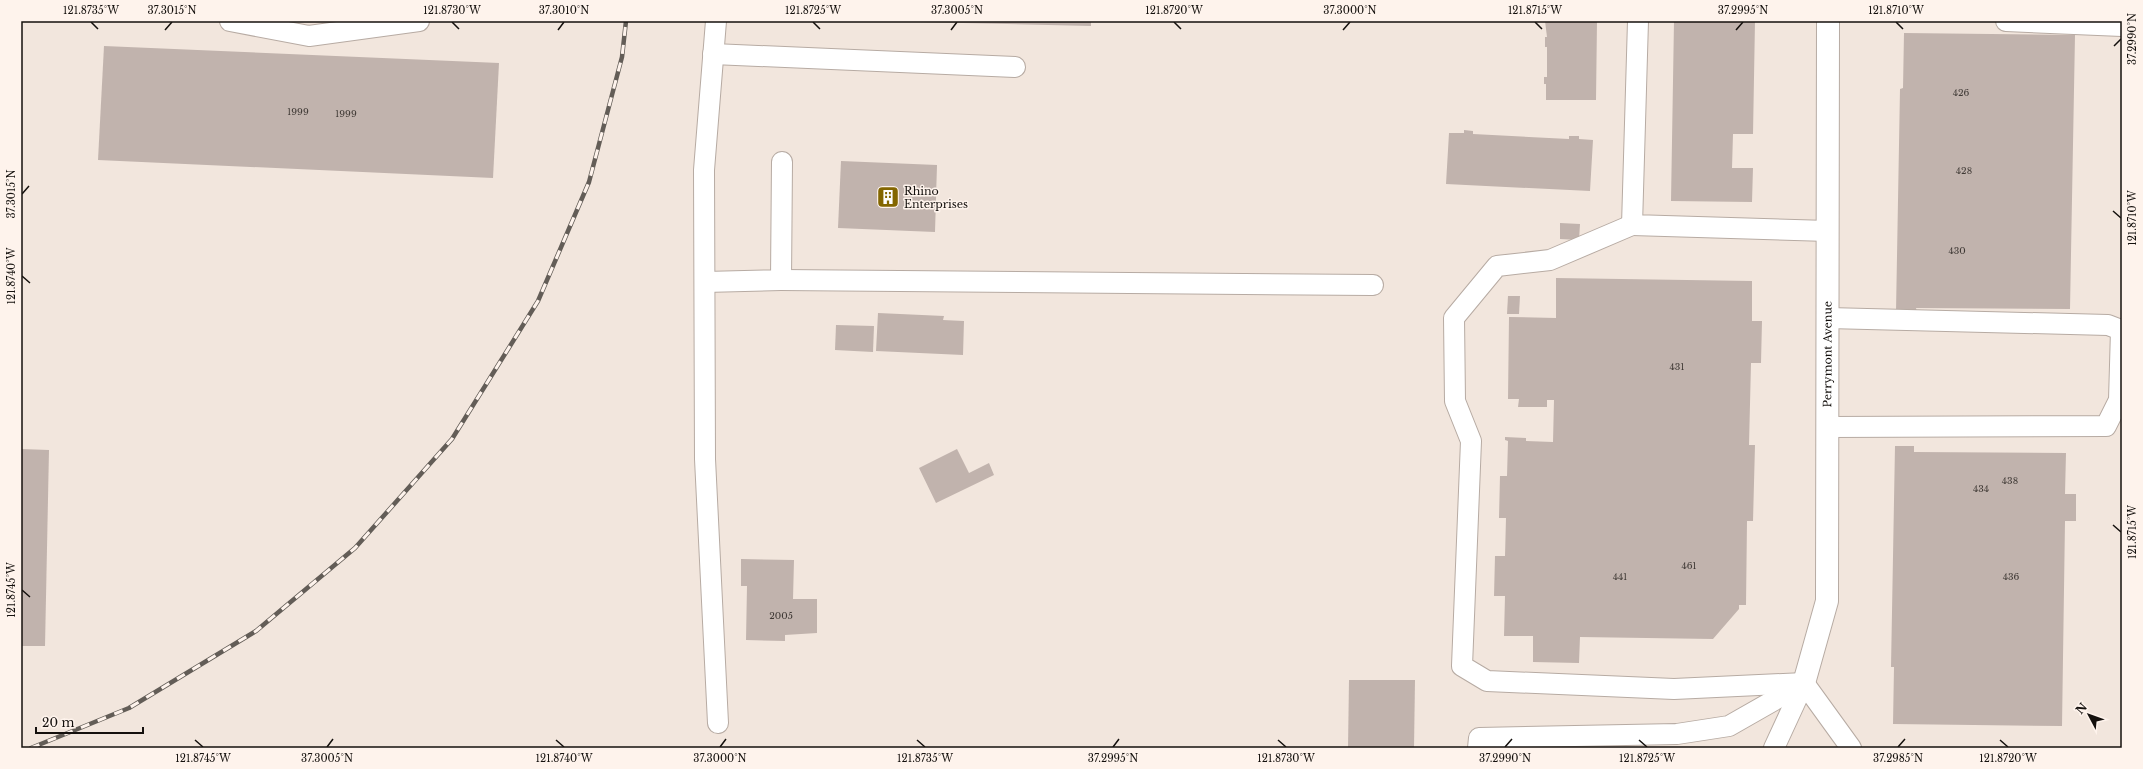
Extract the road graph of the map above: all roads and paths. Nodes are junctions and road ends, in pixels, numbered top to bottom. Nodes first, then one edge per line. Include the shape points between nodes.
1 (230, 21) edge
2 (419, 21) edge
3 (716, 21) edge
4 (1638, 21) edge
5 (1828, 21) edge
6 (2006, 21) edge
7 (2122, 26) edge
8 (713, 54) junction
9 (1015, 68) dead end
10 (782, 162) dead end
11 (1632, 225) junction
12 (1828, 231) junction
13 (781, 280) junction
14 (705, 282) junction
15 (1373, 285) dead end
16 (1828, 318) junction
17 (1828, 427) junction
18 (1804, 683) junction
19 (718, 723) dead end
20 (1478, 748) edge
21 (1774, 748) edge
22 (1851, 748) edge

1 - 2 lane via 309,36
3 - 8 lane
4 - 11 lane
5 - 12 street, Perrymont Avenue
6 - 7 lane
8 - 9 lane
8 - 14 lane via 704,170
10 - 13 lane
11 - 12 lane
11 - 18 lane via 1550,260 1497,266 1454,318 1455,401 1471,441 1462,666 1488,681 1674,689
12 - 16 street, Perrymont Avenue
13 - 14 lane
13 - 15 lane
14 - 19 lane via 705,459
16 - 17 street, Perrymont Avenue
16 - 17 lane via 2108,325 2121,330 2119,400 2106,426
17 - 18 street, Perrymont Avenue via 1827,601
18 - 20 lane via 1729,726 1677,734 1479,738
18 - 21 lane
18 - 22 lane

